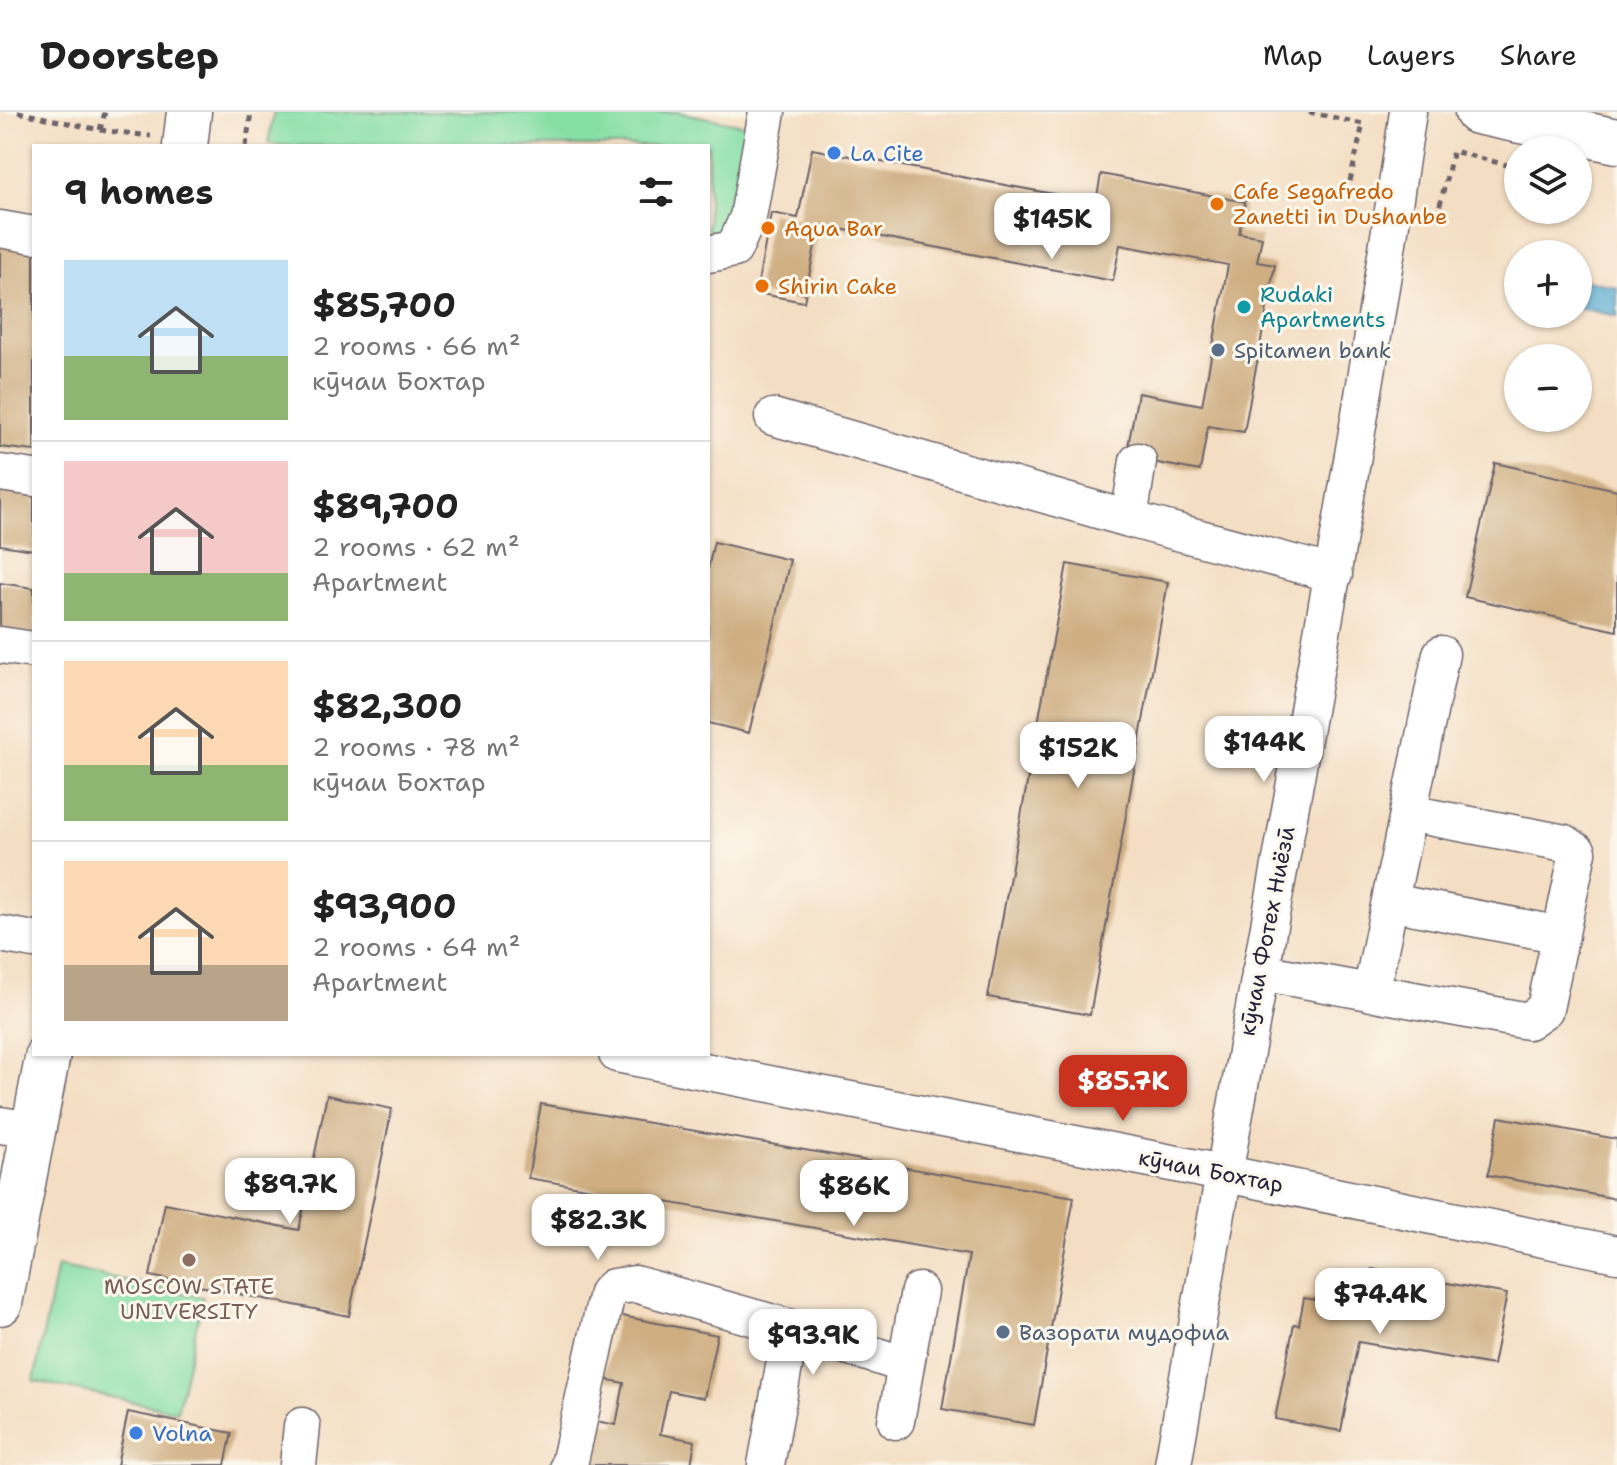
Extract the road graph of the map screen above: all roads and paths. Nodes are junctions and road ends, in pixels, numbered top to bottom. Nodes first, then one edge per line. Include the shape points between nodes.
1 (18, 112) edge
2 (105, 112) edge
3 (251, 112) edge
4 (767, 112) edge
5 (1309, 112) edge
6 (1408, 112) edge
7 (1477, 112) edge
8 (100, 130) junction
9 (193, 136) edge
10 (1617, 141) edge
11 (246, 144) edge
12 (1504, 164) edge
13 (1348, 190) dead end
14 (1437, 217) dead end
15 (0, 229) edge
16 (32, 235) edge
17 (710, 254) edge
18 (773, 417) dead end
19 (1138, 461) dead end
20 (0, 473) edge
21 (32, 478) edge
22 (1129, 519) junction
23 (1334, 574) junction
24 (0, 645) edge
25 (32, 650) edge
26 (1441, 654) dead end
27 (1408, 813) junction
28 (1390, 902) junction
29 (0, 934) edge
30 (1561, 935) junction
31 (32, 940) edge
32 (1260, 972) junction
33 (1371, 993) junction
34 (47, 1056) edge
35 (627, 1056) edge
36 (17, 1128) edge
37 (1222, 1173) junction
38 (1617, 1254) edge
39 (919, 1291) dead end
40 (0, 1303) edge
41 (791, 1328) junction
42 (905, 1365) junction
43 (896, 1421) dead end
44 (302, 1426) dead end
45 (298, 1465) edge
46 (569, 1465) edge
47 (766, 1465) edge
48 (1173, 1465) edge

1 - 8 path
2 - 8 path
3 - 11 path
4 - 17 street via 748,217 734,249
5 - 13 path via 1363,124
6 - 23 street, кӯчаи Фотех Ниёзӣ
7 - 10 main road
8 - 9 path
12 - 14 path via 1453,151
15 - 16 street
18 - 22 street
19 - 22 street
20 - 21 street
22 - 23 street
23 - 32 street, кӯчаи Фотех Ниёзӣ
24 - 25 street
26 - 27 street
27 - 28 street
27 - 30 street via 1565,843 1578,852
28 - 30 street
28 - 33 street
29 - 31 street
30 - 33 street via 1545,1009 1528,1021
32 - 33 street
32 - 37 street, кӯчаи Фотех Ниёзӣ
34 - 36 main road
35 - 37 street, кӯчаи Бохтар
36 - 40 main road
37 - 38 street, кӯчаи Бохтар
37 - 48 street, кӯчаи Фотех Ниёзӣ
39 - 42 street
41 - 42 street
41 - 46 street via 635,1284 613,1287 607,1293
41 - 47 street
42 - 43 street
44 - 45 street

